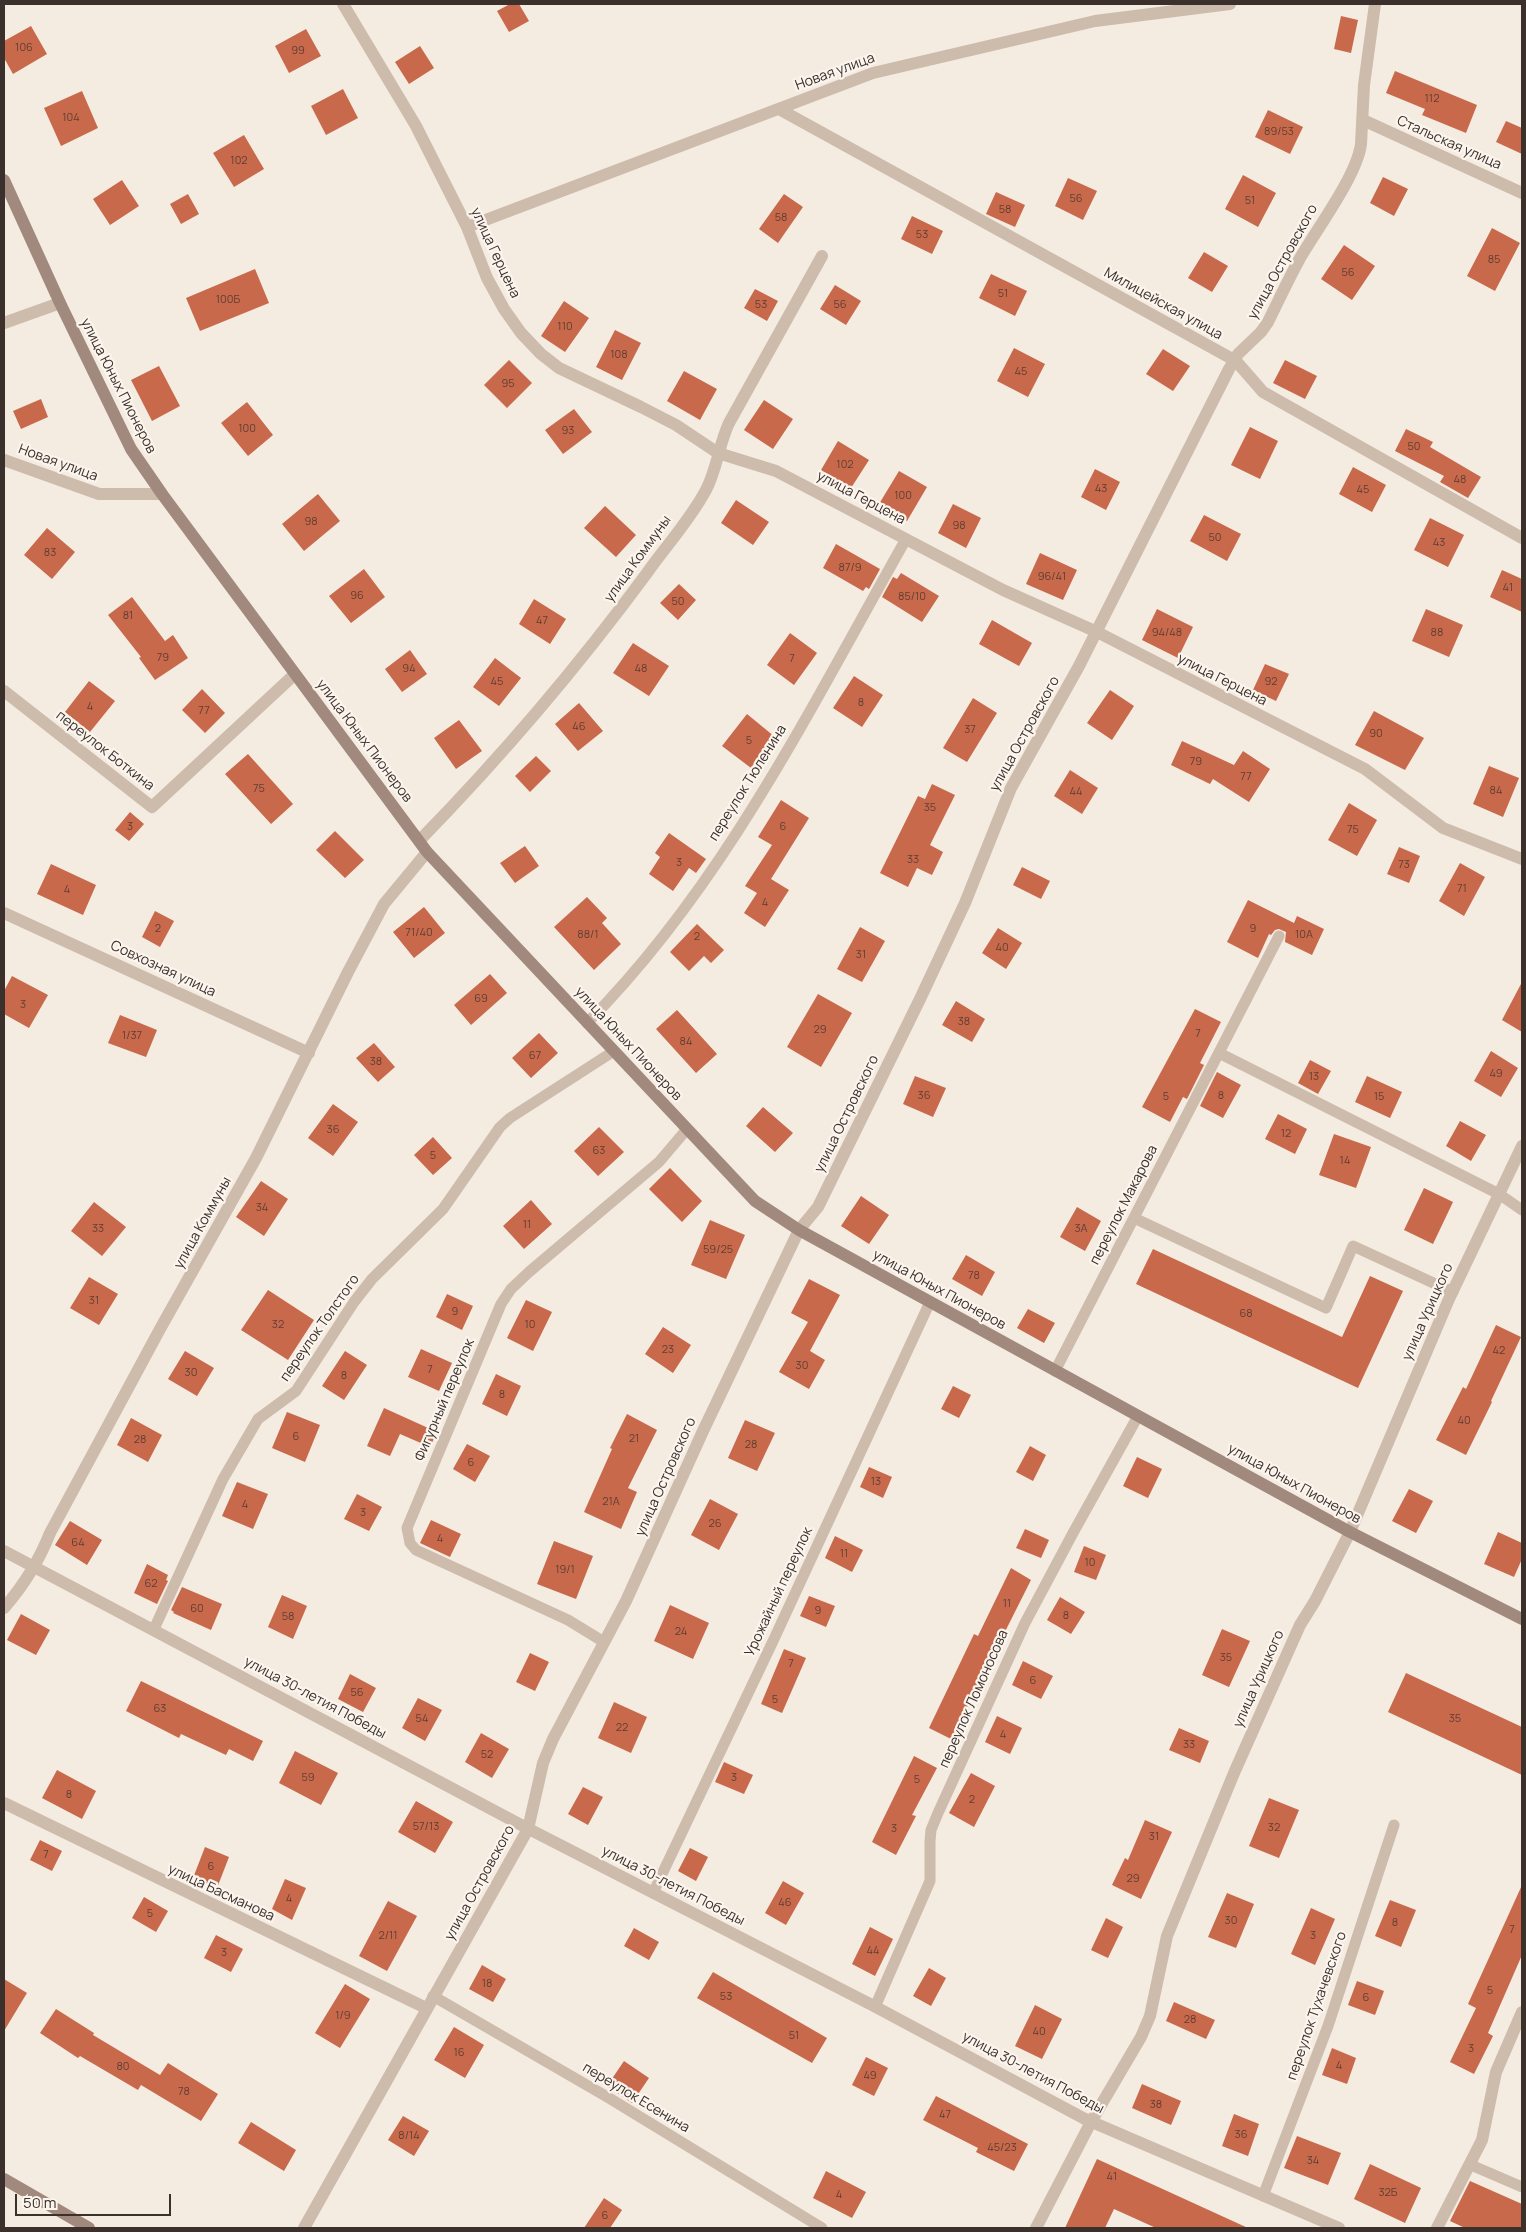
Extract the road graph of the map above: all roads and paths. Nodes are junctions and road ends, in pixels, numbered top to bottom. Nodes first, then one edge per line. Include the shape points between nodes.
1 (343, 4) edge
2 (1230, 4) edge
3 (1374, 4) edge
4 (778, 109) junction
5 (1363, 120) junction
6 (4, 180) edge
7 (1522, 192) edge
8 (467, 227) junction
9 (822, 256) dead end
10 (60, 302) junction
11 (4, 323) edge
12 (1236, 361) junction
13 (718, 452) junction
14 (4, 460) edge
15 (162, 494) junction
16 (1522, 538) edge
17 (906, 539) junction
18 (1096, 632) junction
19 (295, 674) junction
20 (4, 691) edge
21 (423, 847) junction
22 (1522, 859) edge
23 (4, 913) edge
24 (1279, 936) dead end
25 (587, 1022) junction
26 (614, 1052) junction
27 (309, 1053) junction
28 (1219, 1053) junction
29 (687, 1129) junction
30 (1522, 1146) edge
31 (1499, 1194) junction
32 (1522, 1210) edge
33 (1134, 1218) junction
34 (799, 1230) junction
35 (1453, 1292) junction
36 (930, 1302) junction
37 (1056, 1371) junction
38 (1138, 1416) junction
39 (1350, 1532) junction
40 (4, 1551) edge
41 (35, 1566) junction
42 (4, 1608) edge
43 (1522, 1619) edge
44 (154, 1630) junction
45 (604, 1642) junction
46 (4, 1803) edge
47 (1394, 1825) dead end
48 (528, 1829) junction
49 (653, 1893) junction
50 (433, 1996) junction
51 (875, 2007) junction
52 (426, 2008) junction
53 (1522, 2012) edge
54 (1090, 2122) junction
55 (1471, 2165) junction
56 (4, 2179) edge
57 (1522, 2186) edge
58 (1263, 2196) junction
59 (89, 2228) edge
60 (304, 2228) edge
61 (822, 2228) edge
62 (1036, 2228) edge
63 (1339, 2228) edge
64 (1437, 2228) edge

1 - 8 street, улица Герцена via 416,126
2 - 4 street, Новая улица via 1095,21 1047,32 873,73
3 - 5 street, улица Островского
4 - 8 street, Новая улица
4 - 12 street, Милицейская улица
5 - 7 street, Стальская улица
5 - 12 street, улица Островского via 1360,153 1352,171 1299,261 1268,322 1238,354
6 - 10 main road, улица Юных Пионеров
8 - 13 street, улица Герцена via 504,310 540,354 558,368 676,425
9 - 13 street, улица Коммуны via 730,422
10 - 11 street
10 - 15 main road, улица Юных Пионеров via 131,449
12 - 16 street, Милицейская улица via 1263,392
12 - 18 street, улица Островского via 1229,369
13 - 17 street, улица Герцена via 776,471
13 - 21 street, улица Коммуны via 706,490 600,638
14 - 15 street, Новая улица via 99,494
15 - 19 main road, улица Юных Пионеров
17 - 18 street, улица Герцена via 1003,590
17 - 25 lane, переулок Тюленина via 784,756 736,832 676,922 650,955
18 - 22 street, улица Герцена via 1365,769 1443,828
18 - 34 street, улица Островского via 1011,788 965,902 818,1207
19 - 20 street, переулок Боткина via 152,807
19 - 21 main road, улица Юных Пионеров
21 - 25 main road, улица Юных Пионеров
21 - 27 street, улица Коммуны via 384,904
23 - 27 street, Совхозная улица
24 - 28 lane, переулок Макарова
25 - 26 main road, улица Юных Пионеров
26 - 29 main road, улица Юных Пионеров
26 - 44 lane, переулок Толстого via 500,1127 443,1210 372,1279 354,1302 296,1390 258,1420 223,1479
27 - 41 street, улица Коммуны
28 - 31 lane
28 - 33 lane, переулок Макарова
29 - 34 main road, улица Юных Пионеров via 754,1201
29 - 45 lane, Фигурный переулок via 659,1162 511,1289 501,1304 407,1528 410,1543 416,1550 568,1620
30 - 31 street, улица Урицкого
31 - 32 lane
31 - 35 street, улица Урицкого
33 - 35 lane via 1326,1308 1353,1246
33 - 37 lane, переулок Макарова
34 - 36 main road, улица Юных Пионеров
34 - 45 street, улица Островского
35 - 39 street, улица Урицкого
36 - 37 main road, улица Юных Пионеров
36 - 49 lane, Урожайный переулок
37 - 38 main road, улица Юных Пионеров
38 - 39 main road, улица Юных Пионеров
38 - 51 lane, переулок Ломоносова via 1025,1622 938,1813 931,1830 930,1881
39 - 43 main road, улица Юных Пионеров
39 - 54 street, улица Урицкого via 1300,1625 1172,1921 1150,2016 1116,2082
40 - 41 street, улица 30-летия Победы
41 - 42 street, улица Коммуны
41 - 44 street, улица 30-летия Победы
44 - 48 street, улица 30-летия Победы
45 - 48 street, улица Островского via 542,1763
46 - 52 street, улица Басманова
47 - 58 lane, переулок Тухачевского via 1328,2026
48 - 49 street, улица 30-летия Победы
48 - 50 street, улица Островского
49 - 51 street, улица 30-летия Победы
50 - 52 street, улица Островского
50 - 61 lane, переулок Есенина via 609,2098
51 - 54 street, улица 30-летия Победы
52 - 60 street, улица Островского
53 - 55 street via 1496,2072 1482,2140
54 - 58 street, улица 30-летия Победы
54 - 62 street, улица Урицкого
55 - 57 lane
55 - 64 street
56 - 59 main road
58 - 63 street, улица 30-летия Победы

